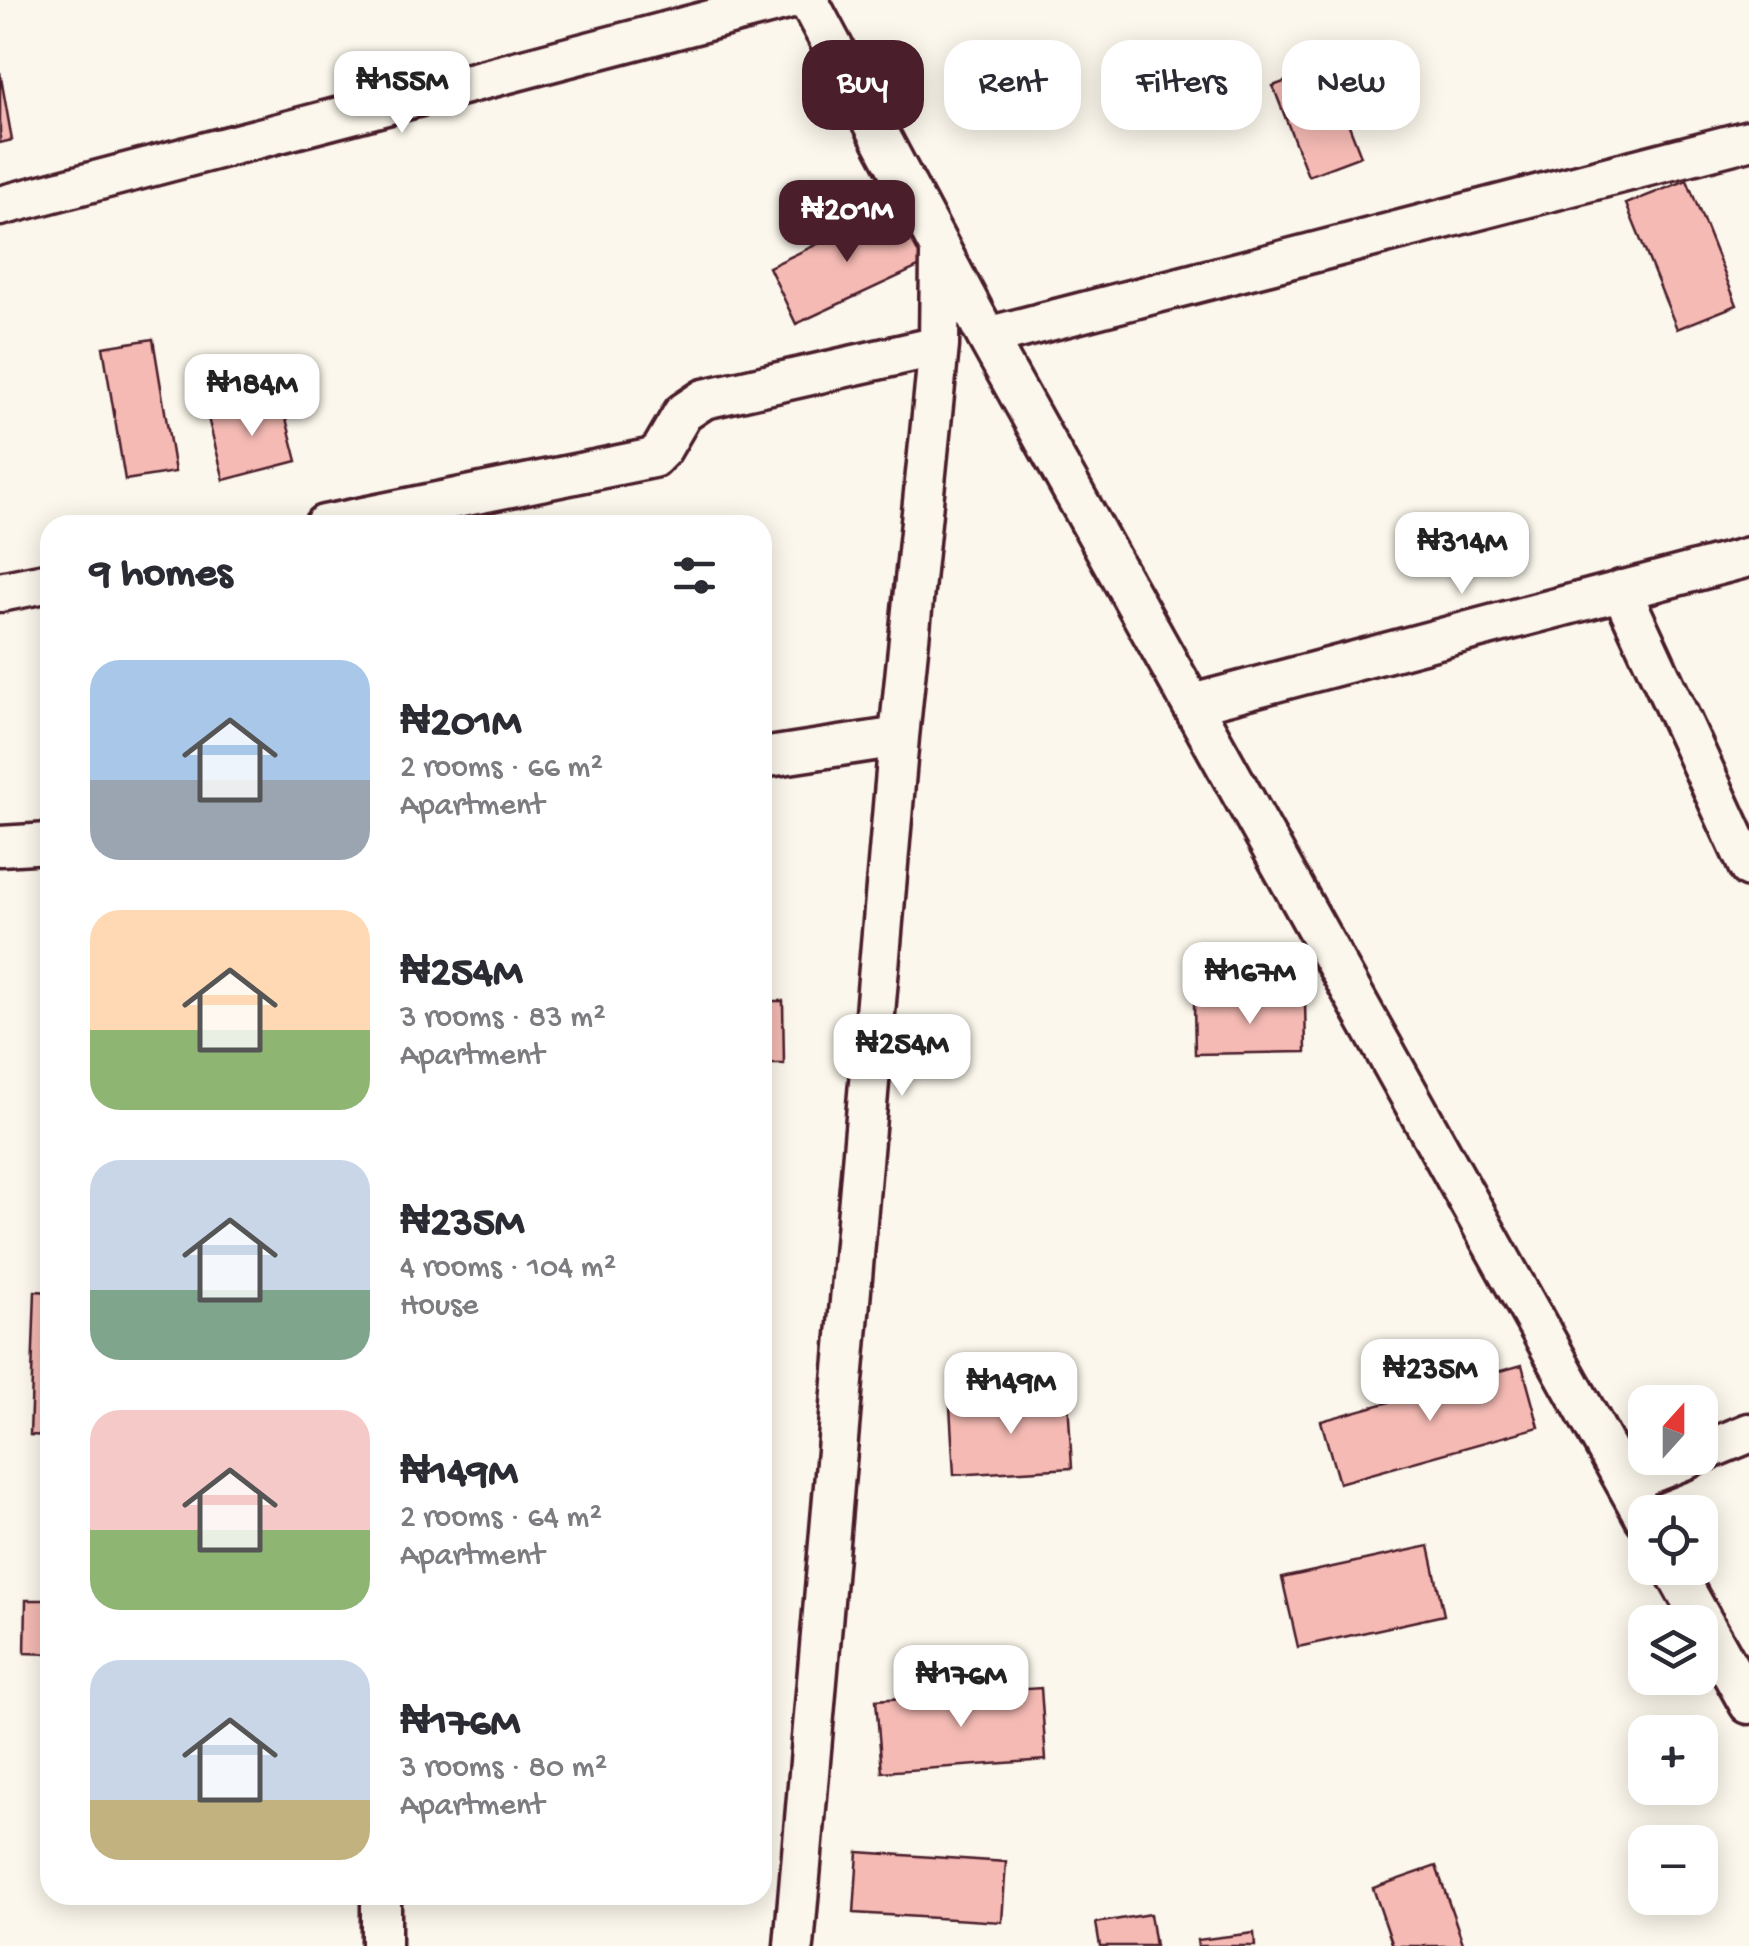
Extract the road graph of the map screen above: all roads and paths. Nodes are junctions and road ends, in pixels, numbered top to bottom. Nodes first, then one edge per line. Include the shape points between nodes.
1 (787, 0) edge
2 (808, 0) edge
3 (1749, 140) edge
4 (0, 206) edge
5 (940, 248) junction
6 (987, 336) junction
7 (940, 346) junction
8 (373, 515) edge
9 (1749, 557) edge
10 (40, 584) edge
11 (1621, 590) junction
12 (0, 592) edge
13 (1192, 704) junction
14 (899, 737) junction
15 (772, 756) edge
16 (40, 843) edge
17 (0, 846) edge
18 (1749, 868) edge
19 (1749, 1432) edge
20 (1718, 1445) edge
21 (1646, 1475) edge
22 (1626, 1483) junction
23 (1633, 1495) edge
24 (1682, 1585) edge
25 (1749, 1704) edge
26 (381, 1905) edge
27 (381, 1946) edge
28 (794, 1946) edge

1 - 4 street
2 - 5 street
3 - 6 street
5 - 6 street
5 - 7 street
6 - 13 street
7 - 8 street via 704,399 683,413 653,458
7 - 14 street
9 - 11 street
10 - 12 street
11 - 13 street
11 - 18 street
13 - 22 street
14 - 15 street
14 - 28 street
16 - 17 street
19 - 20 street
21 - 22 street
22 - 23 street
24 - 25 street
26 - 27 street

